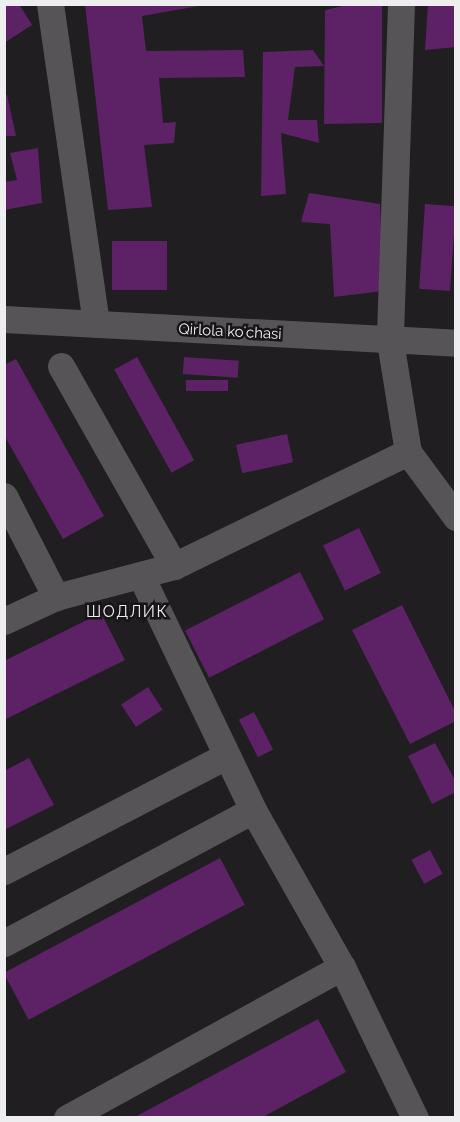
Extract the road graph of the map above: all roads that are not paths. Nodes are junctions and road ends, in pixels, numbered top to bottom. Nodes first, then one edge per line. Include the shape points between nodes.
1 (50, 4) edge
2 (401, 4) edge
3 (4, 319) edge
4 (96, 324) junction
5 (390, 341) junction
6 (456, 343) edge
7 (61, 366) dead end
8 (408, 452) junction
9 (4, 496) edge
10 (456, 517) edge
11 (174, 566) junction
12 (141, 576) junction
13 (56, 597) junction
14 (4, 621) edge
15 (226, 756) junction
16 (253, 810) junction
17 (4, 871) edge
18 (4, 943) edge
19 (342, 967) junction
20 (67, 1118) edge
21 (415, 1118) edge

1 - 4 street
2 - 5 street
3 - 4 street, Qirlola koʻchasi
4 - 5 street, Qirlola koʻchasi
5 - 6 street, Qirlola koʻchasi
5 - 8 street
7 - 11 street
8 - 10 street
8 - 11 street
9 - 13 street
11 - 12 street
12 - 13 street
12 - 15 street
13 - 14 street
15 - 16 street
15 - 17 street
16 - 18 street
16 - 19 street
19 - 20 street
19 - 21 street

